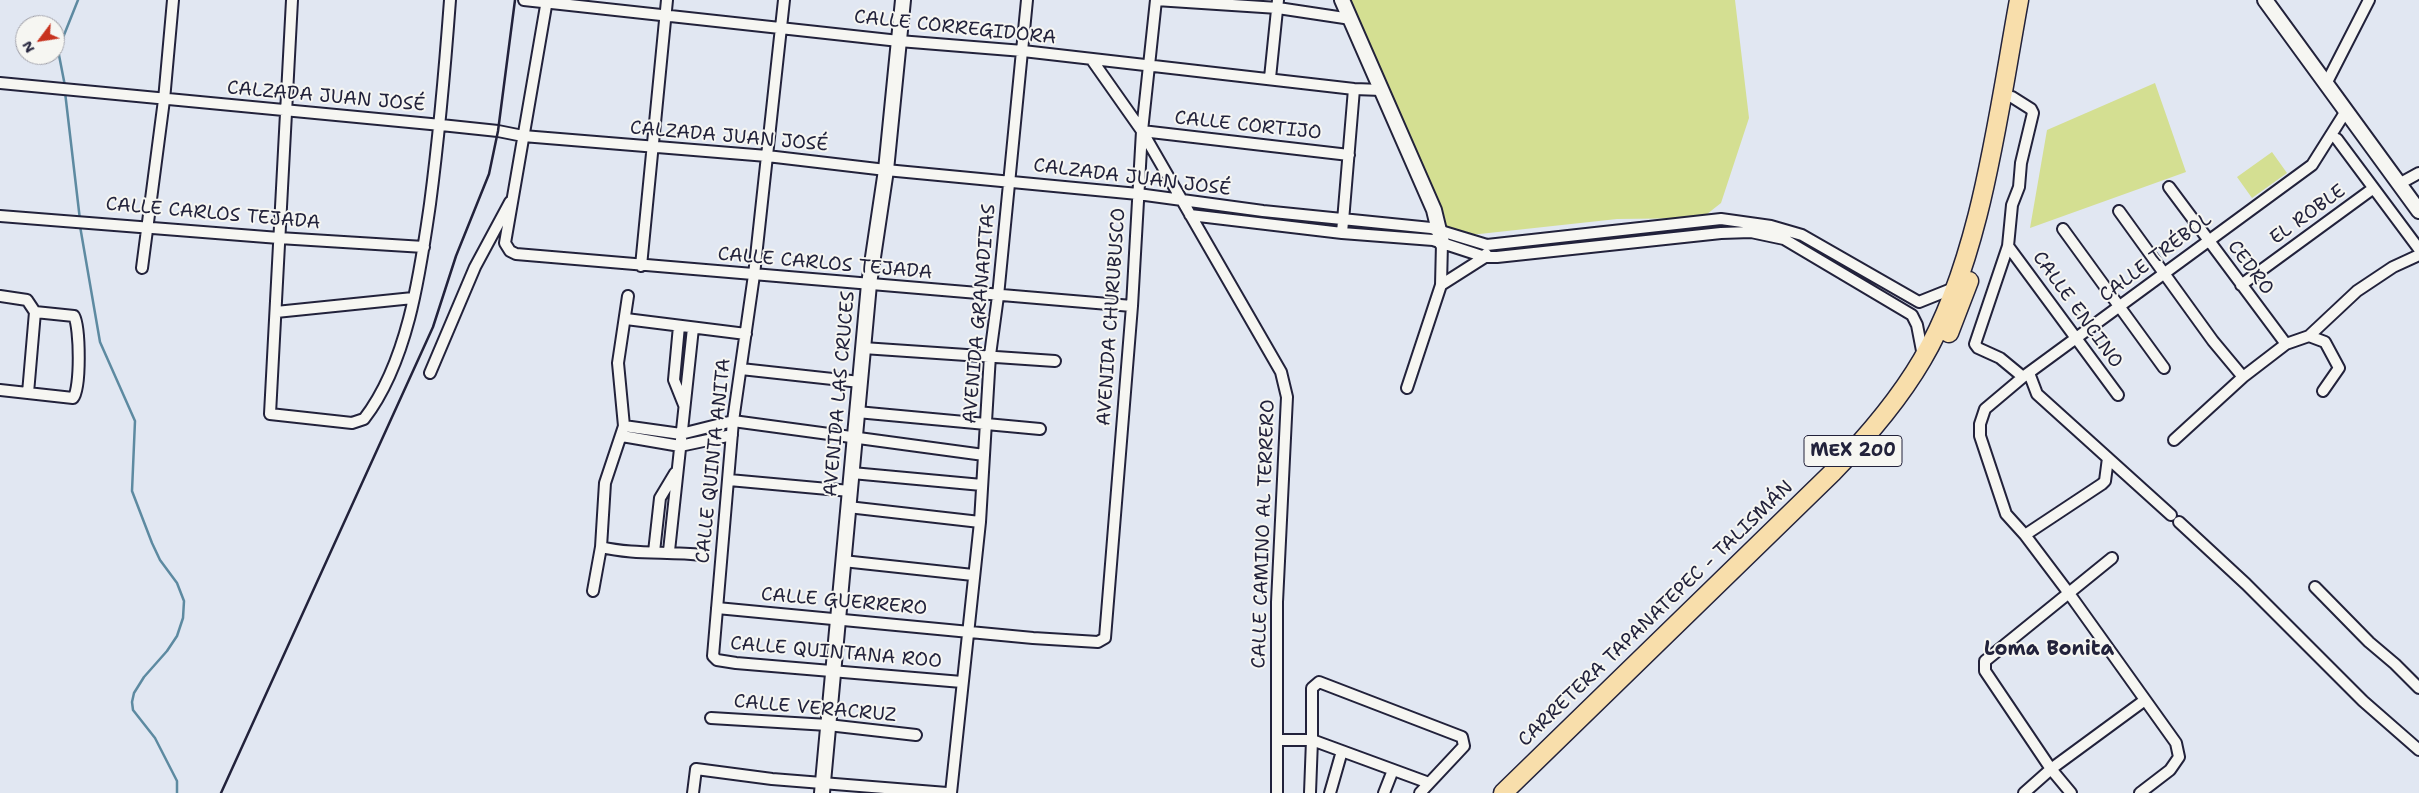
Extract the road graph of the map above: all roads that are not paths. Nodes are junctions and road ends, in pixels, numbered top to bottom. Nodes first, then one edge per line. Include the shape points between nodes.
1 (173, 0) edge
2 (292, 0) edge
3 (450, 0) edge
4 (524, 0) edge
5 (666, 0) edge
6 (784, 0) edge
7 (903, 0) edge
8 (1027, 0) edge
9 (1156, 0) edge
10 (1342, 0) edge
11 (2019, 0) edge
12 (2031, 0) edge
13 (2265, 0) edge
14 (2369, 0) edge
15 (547, 2) edge
16 (1278, 4) edge
17 (665, 16) junction
18 (1351, 19) junction
19 (781, 28) junction
20 (898, 42) junction
21 (1023, 51) junction
22 (1092, 60) junction
23 (1151, 66) junction
24 (1270, 78) junction
25 (2327, 82) junction
26 (0, 83) edge
27 (1354, 89) junction
28 (1382, 90) junction
29 (2012, 97) junction
30 (164, 100) junction
31 (285, 111) junction
32 (2346, 112) junction
33 (441, 125) junction
34 (1142, 131) junction
35 (523, 136) junction
36 (2337, 139) dead end
37 (652, 147) junction
38 (1349, 155) junction
39 (767, 156) junction
40 (886, 170) junction
41 (2419, 173) edge
42 (1010, 181) junction
43 (2399, 184) junction
44 (2170, 187) dead end
45 (2371, 190) dead end
46 (515, 193) junction
47 (1138, 194) junction
48 (1182, 200) junction
49 (2119, 211) dead end
50 (2419, 211) edge
51 (1190, 214) junction
52 (0, 216) edge
53 (1345, 218) junction
54 (148, 227) junction
55 (2064, 229) dead end
56 (1342, 233) junction
57 (279, 238) junction
58 (1446, 238) junction
59 (2208, 241) junction
60 (1487, 246) junction
61 (2008, 246) junction
62 (424, 247) junction
63 (2419, 249) edge
64 (2419, 255) edge
65 (1485, 256) junction
66 (641, 266) junction
67 (142, 268) dead end
68 (2163, 273) junction
69 (754, 276) junction
70 (869, 284) junction
71 (1441, 285) junction
72 (2241, 285) junction
73 (1954, 288) junction
74 (0, 296) edge
75 (628, 296) dead end
76 (998, 296) junction
77 (413, 298) junction
78 (1919, 302) junction
79 (1132, 306) junction
80 (2119, 307) junction
81 (35, 312) junction
82 (276, 312) junction
83 (1912, 315) junction
84 (626, 319) junction
85 (2324, 324) junction
86 (679, 326) junction
87 (693, 328) junction
88 (746, 334) junction
89 (2309, 336) junction
90 (2076, 340) junction
91 (2325, 342) junction
92 (2286, 344) junction
93 (863, 348) junction
94 (990, 355) junction
95 (1923, 358) junction
96 (1055, 361) dead end
97 (2164, 368) dead end
98 (740, 369) junction
99 (430, 373) dead end
100 (2026, 375) junction
101 (2243, 377) junction
102 (860, 382) junction
103 (1407, 388) dead end
104 (0, 390) edge
105 (2323, 391) dead end
106 (28, 393) junction
107 (2118, 395) dead end
108 (684, 406) junction
109 (857, 412) junction
110 (733, 421) junction
111 (987, 424) junction
112 (1040, 429) dead end
113 (623, 431) junction
114 (681, 434) junction
115 (732, 435) junction
116 (855, 438) junction
117 (2174, 440) dead end
118 (680, 446) junction
119 (984, 455) junction
120 (2108, 458) junction
121 (677, 470) junction
122 (852, 473) junction
123 (729, 480) junction
124 (982, 485) junction
125 (850, 491) junction
126 (848, 507) junction
127 (980, 522) junction
128 (2025, 535) junction
129 (601, 547) junction
130 (654, 552) junction
131 (669, 552) junction
132 (702, 555) dead end
133 (2112, 558) dead end
134 (843, 561) junction
135 (974, 575) junction
136 (2315, 587) dead end
137 (593, 591) dead end
138 (2068, 592) junction
139 (717, 608) junction
140 (838, 618) junction
141 (968, 631) junction
142 (1105, 638) joint
143 (712, 650) joint
144 (833, 671) junction
145 (962, 682) junction
146 (2419, 688) edge
147 (2145, 700) junction
148 (711, 718) dead end
149 (828, 725) junction
150 (916, 735) dead end
151 (1277, 740) junction
152 (1312, 740) junction
153 (2419, 750) edge
154 (1342, 751) junction
155 (1393, 770) junction
156 (2051, 770) junction
157 (1429, 783) junction
158 (822, 788) edge
159 (693, 793) edge
160 (947, 793) edge
161 (952, 793) edge
162 (1277, 793) edge
163 (1310, 793) edge
164 (1330, 793) edge
165 (1384, 793) edge
166 (1420, 793) edge
167 (1503, 793) edge
168 (1518, 793) edge
169 (2024, 793) edge
170 (2071, 793) edge
171 (2140, 793) edge

1 - 30 street
2 - 31 street
3 - 33 street
4 - 15 street, CALLE CORREGIDORA
5 - 17 street
6 - 19 street, CALLE QUINTA ANITA
7 - 20 street, AVENIDA LAS CRUCES
8 - 21 street, AVENIDA GRANADITAS
9 - 16 street
9 - 23 street, AVENIDA CHURUBUSCO
10 - 18 street
11 - 73 highway, CARRETERA TAPANATEPEC - TALISMÁN / MEX 200 via 1980,206
12 - 29 highway, CARRETERA TAPANATEPEC - TALISMÁN / MEX 200
13 - 25 street
14 - 25 street
15 - 17 street, CALLE CORREGIDORA
15 - 35 street
16 - 18 street
16 - 24 street
17 - 19 street, CALLE CORREGIDORA
17 - 37 street
18 - 28 street
19 - 20 street, CALLE CORREGIDORA
19 - 39 street, CALLE QUINTA ANITA
20 - 21 street, CALLE CORREGIDORA
20 - 40 street, AVENIDA LAS CRUCES
21 - 22 street, CALLE CORREGIDORA
21 - 42 street, AVENIDA GRANADITAS
22 - 23 street, CALLE CORREGIDORA
22 - 34 street, CALLE CAMINO AL TERRERO
23 - 24 street, CALLE CORREGIDORA
23 - 34 street, AVENIDA CHURUBUSCO
24 - 27 street, CALLE CORREGIDORA
25 - 32 street
26 - 30 street, CALZADA JUAN JOSÉ
27 - 28 street, CALLE CORREGIDORA
27 - 38 street
28 - 58 street
29 - 61 street via 2033,113 2019,187 2012,205
29 - 168 highway, CARRETERA TAPANATEPEC - TALISMÁN / MEX 200 via 1979,253 1948,334 1912,397 1866,454
30 - 31 street, CALZADA JUAN JOSÉ
30 - 54 street
31 - 33 street, CALZADA JUAN JOSÉ
31 - 57 street
32 - 43 street
32 - 59 street, CALLE TRÉBOL via 2312,165
33 - 35 street, CALZADA JUAN JOSÉ
33 - 62 street
34 - 38 street, CALLE CORTIJO
34 - 47 street, AVENIDA CHURUBUSCO
34 - 48 street, CALLE CAMINO AL TERRERO
35 - 37 street, CALZADA JUAN JOSÉ
35 - 46 street
36 - 63 street
37 - 39 street, CALZADA JUAN JOSÉ
37 - 66 street
38 - 53 street
39 - 40 street, CALZADA JUAN JOSÉ
39 - 69 street, CALLE QUINTA ANITA
40 - 42 street, CALZADA JUAN JOSÉ
40 - 70 street, AVENIDA LAS CRUCES
41 - 43 street
42 - 47 street, CALZADA JUAN JOSÉ
42 - 76 street, AVENIDA GRANADITAS
43 - 50 street
44 - 59 street, CEDRO
45 - 72 street, EL ROBLE
46 - 66 street, CALLE CARLOS TEJADA via 505,243 510,251
46 - 99 street via 474,267
47 - 48 street, CALZADA JUAN JOSÉ
47 - 79 street, AVENIDA CHURUBUSCO
48 - 51 street, CALLE CAMINO AL TERRERO
48 - 53 street, CALZADA JUAN JOSÉ
49 - 68 street
51 - 56 street, CALZADA JUAN JOSÉ
51 - 151 street, CALLE CAMINO AL TERRERO via 1281,372 1287,397 1277,602
52 - 54 street, CALLE CARLOS TEJADA
53 - 56 street
53 - 58 street, CALZADA JUAN JOSÉ
54 - 57 street, CALLE CARLOS TEJADA
54 - 67 street
55 - 80 street
56 - 58 street, CALZADA JUAN JOSÉ
57 - 62 street, CALLE CARLOS TEJADA
57 - 82 street
58 - 60 street
58 - 65 street
58 - 71 street
59 - 68 street, CALLE TRÉBOL
59 - 72 street, CEDRO
60 - 65 street
60 - 78 street via 1721,219 1771,226 1802,236
61 - 90 street, CALLE ENCINO
61 - 100 street via 1975,344
62 - 77 street
64 - 85 street via 2393,267 2357,291
65 - 71 street
65 - 83 street via 1497,258 1751,232 1784,239
66 - 69 street, CALLE CARLOS TEJADA
68 - 80 street, CALLE TRÉBOL
68 - 101 street
69 - 70 street, CALLE CARLOS TEJADA
69 - 88 street, CALLE QUINTA ANITA
70 - 76 street, CALLE CARLOS TEJADA
70 - 93 street, AVENIDA LAS CRUCES
71 - 103 street
72 - 92 street, CEDRO
73 - 78 street
73 - 95 highway, CARRETERA TAPANATEPEC - TALISMÁN / MEX 200
74 - 81 street via 28,300
75 - 84 street
76 - 79 street, CALLE CARLOS TEJADA
76 - 94 street, AVENIDA GRANADITAS
77 - 82 street
77 - 82 street via 389,376 364,419 352,423 270,414
78 - 83 street
79 - 142 street, AVENIDA CHURUBUSCO
80 - 90 street, CALLE TRÉBOL
80 - 97 street
81 - 106 street
81 - 106 street via 74,316 77,385 76,394 69,399
83 - 95 street
84 - 86 street
84 - 113 street via 618,363
85 - 89 street
85 - 91 street
86 - 87 street
86 - 108 street via 674,380
87 - 88 street
87 - 108 street
88 - 98 street, CALLE QUINTA ANITA
89 - 91 street
89 - 92 street
90 - 100 street, CALLE TRÉBOL
90 - 107 street, CALLE ENCINO
91 - 105 street via 2339,368
92 - 101 street
93 - 94 street
93 - 102 street, AVENIDA LAS CRUCES
94 - 96 street
94 - 111 street, AVENIDA GRANADITAS
95 - 167 highway, CARRETERA TAPANATEPEC - TALISMÁN / MEX 200 via 1864,440 1834,472
98 - 102 street
98 - 110 street, CALLE QUINTA ANITA
100 - 120 street via 2037,394
100 - 128 street, CALLE TRÉBOL via 1984,408 1980,424 1980,436 2006,514
101 - 117 street
102 - 109 street, AVENIDA LAS CRUCES
104 - 106 street
108 - 114 street
109 - 111 street
109 - 116 street, AVENIDA LAS CRUCES
110 - 114 street
110 - 115 street, CALLE QUINTA ANITA
110 - 116 street
111 - 112 street
111 - 119 street, AVENIDA GRANADITAS
113 - 114 street
113 - 118 street
113 - 129 street via 605,483
114 - 118 street
115 - 118 street
115 - 123 street, CALLE QUINTA ANITA
116 - 119 street
116 - 122 street, AVENIDA LAS CRUCES
118 - 121 street
119 - 124 street, AVENIDA GRANADITAS
120 - 128 street via 2102,484
120 - 153 street via 2246,584 2362,700
121 - 130 street via 660,498
121 - 131 street
122 - 124 street
122 - 125 street, AVENIDA LAS CRUCES
123 - 125 street
123 - 139 street, CALLE QUINTA ANITA
124 - 127 street, AVENIDA GRANADITAS
125 - 126 street, AVENIDA LAS CRUCES
126 - 127 street
126 - 134 street, AVENIDA LAS CRUCES
127 - 135 street, AVENIDA GRANADITAS
128 - 138 street
129 - 130 street via 625,553
129 - 137 street
130 - 131 street
131 - 132 street
133 - 138 street
134 - 135 street
134 - 140 street, AVENIDA LAS CRUCES
135 - 141 street, AVENIDA GRANADITAS
136 - 146 street
138 - 147 street
138 - 156 street via 1985,661 1985,671
139 - 140 street, CALLE GUERRERO
139 - 143 street, CALLE QUINTA ANITA
140 - 141 street, CALLE GUERRERO
140 - 144 street, AVENIDA LAS CRUCES
141 - 142 street, CALLE GUERRERO via 1098,642
141 - 145 street, AVENIDA GRANADITAS
143 - 144 street, CALLE QUINTANA ROO via 717,660
144 - 145 street, CALLE QUINTANA ROO
144 - 149 street, AVENIDA LAS CRUCES
145 - 161 street, AVENIDA GRANADITAS
147 - 156 street
147 - 171 street via 2176,743 2179,757 2170,770
148 - 149 street, CALLE VERACRUZ
149 - 150 street, CALLE VERACRUZ
149 - 158 street, AVENIDA LAS CRUCES
151 - 152 street
151 - 162 street, CALLE CAMINO AL TERRERO
152 - 154 street
152 - 157 street via 1312,688 1318,682 1462,737 1464,746
152 - 163 street
154 - 155 street
154 - 164 street
155 - 157 street
155 - 165 street
156 - 169 street
156 - 170 street
157 - 166 street
158 - 159 street via 696,769
158 - 160 street

